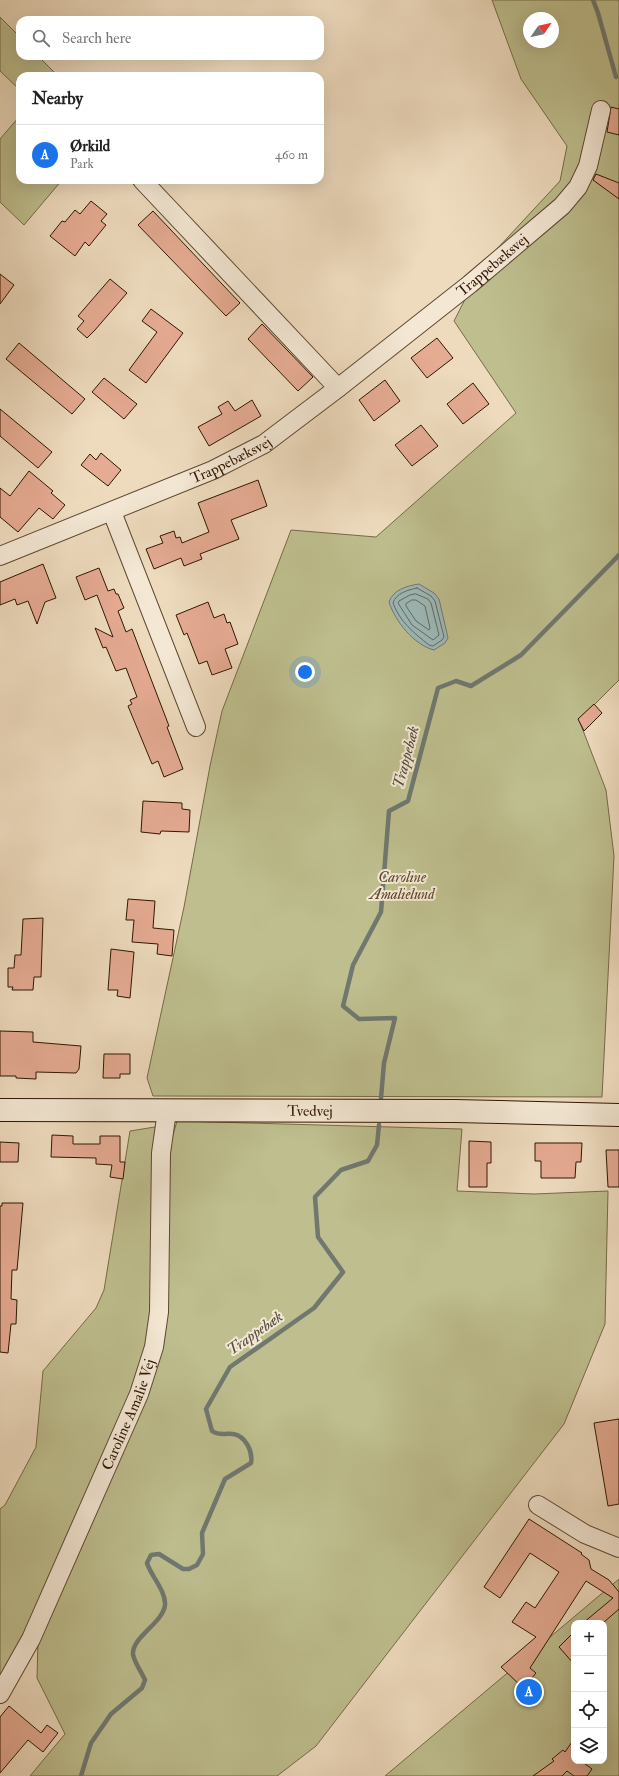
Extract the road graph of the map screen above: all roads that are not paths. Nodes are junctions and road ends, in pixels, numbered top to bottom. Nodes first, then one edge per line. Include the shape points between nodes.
1 (602, 110) dead end
2 (146, 184) edge
3 (338, 388) junction
4 (112, 512) junction
5 (0, 556) edge
6 (196, 727) dead end
7 (0, 1110) edge
8 (167, 1111) junction
9 (619, 1115) edge
10 (538, 1505) dead end
11 (619, 1548) edge
12 (0, 1694) edge

1 - 3 street, Trappebæksvej via 588,166 578,187 562,206 470,284
2 - 3 street
3 - 4 street, Trappebæksvej via 264,444 213,470
4 - 5 street, Trappebæksvej
4 - 6 street
7 - 8 street, Tvedvej
8 - 9 street, Tvedvej via 455,1111
8 - 12 street, Caroline Amalie Vej via 161,1153 160,1312 154,1347 139,1394 31,1639
10 - 11 street via 585,1534

